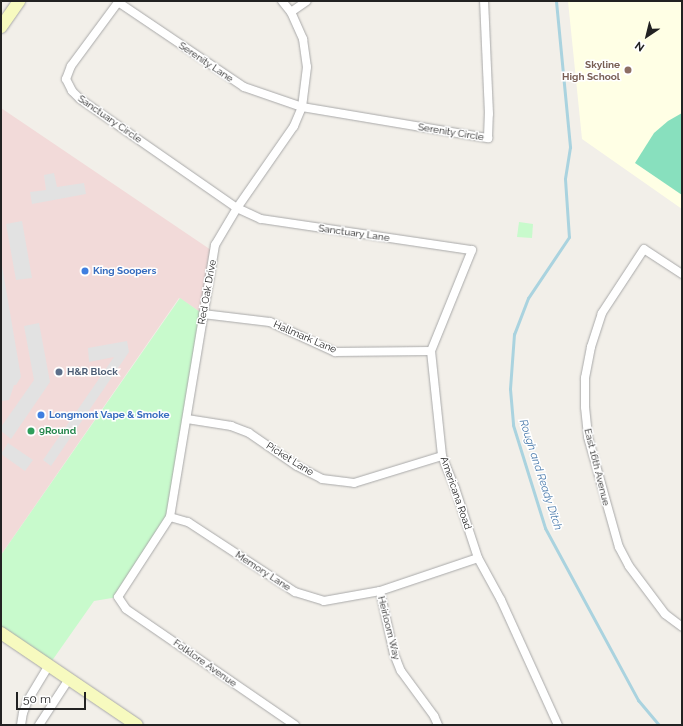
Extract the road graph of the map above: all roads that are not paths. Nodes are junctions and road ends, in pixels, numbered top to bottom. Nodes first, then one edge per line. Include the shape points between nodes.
1 (19, 1) edge
2 (282, 1) edge
3 (307, 1) edge
4 (484, 1) edge
5 (118, 2) edge
6 (290, 12) junction
7 (1, 27) edge
8 (302, 107) junction
9 (237, 208) junction
10 (472, 250) joint
11 (682, 274) edge
12 (202, 314) junction
13 (431, 351) junction
14 (187, 419) junction
15 (442, 456) junction
16 (170, 517) junction
17 (478, 558) junction
18 (380, 591) junction
19 (118, 598) joint
20 (682, 627) edge
21 (1, 633) edge
22 (49, 665) junction
23 (69, 679) junction
24 (21, 725) edge
25 (39, 725) edge
26 (137, 725) edge
27 (295, 725) edge
28 (438, 725) edge
29 (558, 725) edge

1 - 7 main road
2 - 6 street, Red Oak Drive
3 - 6 street
4 - 8 street, Serenity Circle via 488,138
5 - 8 street, Serenity Lane via 244,87
5 - 9 street, Sanctuary Circle via 71,66 66,79 72,91
6 - 8 street, Red Oak Drive via 303,39 307,67
8 - 9 street, Red Oak Drive via 294,126
9 - 10 street, Sanctuary Lane via 261,219
9 - 12 street, Red Oak Drive via 215,245
10 - 13 street, Americana Road
11 - 20 street, East 16th Avenue via 644,249 602,313 591,347 585,378 584,407 588,437 619,547 629,566 665,614
12 - 13 street, Hallmark Lane via 270,322 335,352
12 - 14 street, Red Oak Drive
13 - 15 street, Americana Road
14 - 15 street, Picket Lane via 231,426 250,433 297,466 322,478 354,483
14 - 16 street, Red Oak Drive
15 - 17 street, Americana Road
16 - 18 street, Memory Lane via 188,522 295,592 324,601
16 - 19 street, Red Oak Drive
17 - 18 street, Memory Lane
17 - 29 street, Americana Road via 502,600
18 - 28 street, Heirloom Way via 394,654 401,671
19 - 27 street, Folklore Avenue via 126,609
21 - 22 main road
22 - 23 main road
22 - 24 street via 28,700
23 - 25 street
23 - 26 main road

